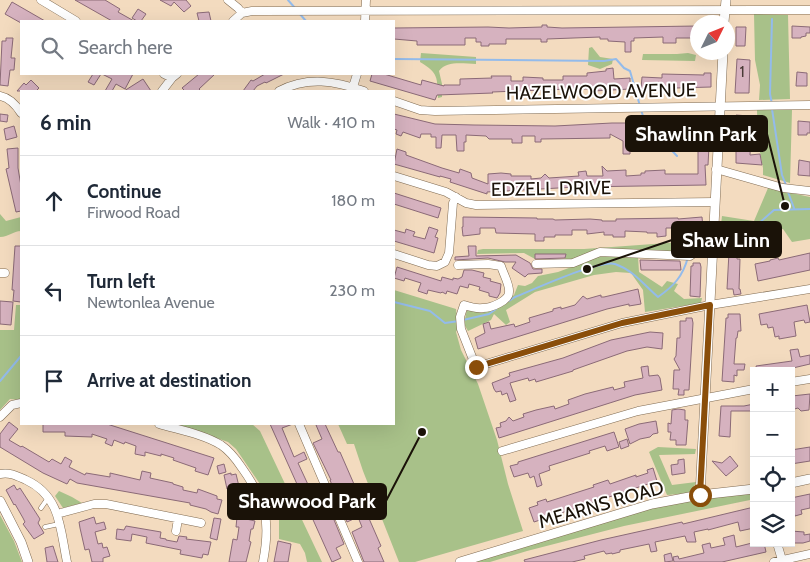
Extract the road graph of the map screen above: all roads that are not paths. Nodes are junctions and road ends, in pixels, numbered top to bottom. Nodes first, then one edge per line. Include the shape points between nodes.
1 (41, 0) edge
2 (228, 0) edge
3 (366, 0) edge
4 (726, 0) edge
5 (725, 10) junction
6 (810, 10) edge
7 (366, 12) junction
8 (242, 13) junction
9 (725, 15) edge
10 (74, 20) edge
11 (233, 20) edge
12 (365, 20) edge
13 (723, 60) edge
14 (171, 75) edge
15 (357, 75) edge
16 (353, 87) junction
17 (163, 90) edge
18 (281, 90) edge
19 (361, 90) edge
20 (0, 96) edge
21 (395, 101) edge
22 (810, 105) edge
23 (720, 106) junction
24 (20, 111) edge
25 (716, 169) junction
26 (395, 176) edge
27 (810, 191) edge
28 (456, 197) junction
29 (715, 202) junction
30 (713, 246) junction
31 (395, 254) edge
32 (536, 264) dead end
33 (458, 265) dead end
34 (810, 289) edge
35 (710, 305) junction
36 (810, 379) edge
37 (795, 381) edge
38 (750, 390) edge
39 (706, 398) junction
40 (20, 403) edge
41 (0, 417) edge
42 (162, 425) edge
43 (299, 425) edge
44 (502, 452) dead end
45 (0, 474) edge
46 (810, 479) edge
47 (795, 482) edge
48 (750, 489) edge
49 (700, 495) junction
50 (49, 497) junction
51 (0, 501) edge
52 (41, 508) dead end
53 (57, 514) junction
54 (178, 519) junction
55 (201, 523) dead end
56 (59, 524) junction
57 (45, 527) dead end
58 (176, 531) dead end
59 (777, 547) edge
60 (810, 554) edge
61 (778, 561) edge
62 (28, 562) edge
63 (67, 562) edge
64 (263, 562) edge
65 (358, 562) edge
66 (460, 562) edge

1 - 10 street
2 - 8 street
3 - 7 street
4 - 5 street
5 - 6 street
5 - 7 street
5 - 9 street
7 - 8 street
7 - 12 street
8 - 11 street
13 - 23 street
14 - 17 street
15 - 16 street
16 - 18 street via 307,81
16 - 19 street
20 - 24 street via 16,104
21 - 23 street, HAZELWOOD AVENUE via 420,110 435,111
22 - 23 street, HAZELWOOD AVENUE
23 - 25 street
25 - 27 street via 783,188
25 - 29 street
26 - 28 street, EDZELL DRIVE
28 - 29 street, EDZELL DRIVE via 476,205
28 - 31 street via 445,262 437,266 428,265
29 - 30 street
30 - 32 street via 690,256 600,252 573,263
30 - 35 street
33 - 35 street via 501,266 510,291 508,297 486,308 464,305 460,317 462,329 476,367 622,323
34 - 35 street
35 - 39 street
36 - 37 street
38 - 39 street
39 - 44 street via 638,411
39 - 49 street
40 - 41 street via 12,405
42 - 64 street via 214,442 228,450 237,461 256,488 266,517 268,532
43 - 65 street
45 - 50 street via 7,473 29,482
46 - 47 street
48 - 49 street, MEARNS ROAD
49 - 66 street, MEARNS ROAD via 652,504
50 - 52 lane
50 - 53 street
51 - 62 street
53 - 54 street via 106,504
53 - 56 street
54 - 55 street
54 - 58 street
56 - 57 lane
56 - 63 street
59 - 61 street
60 - 61 street

